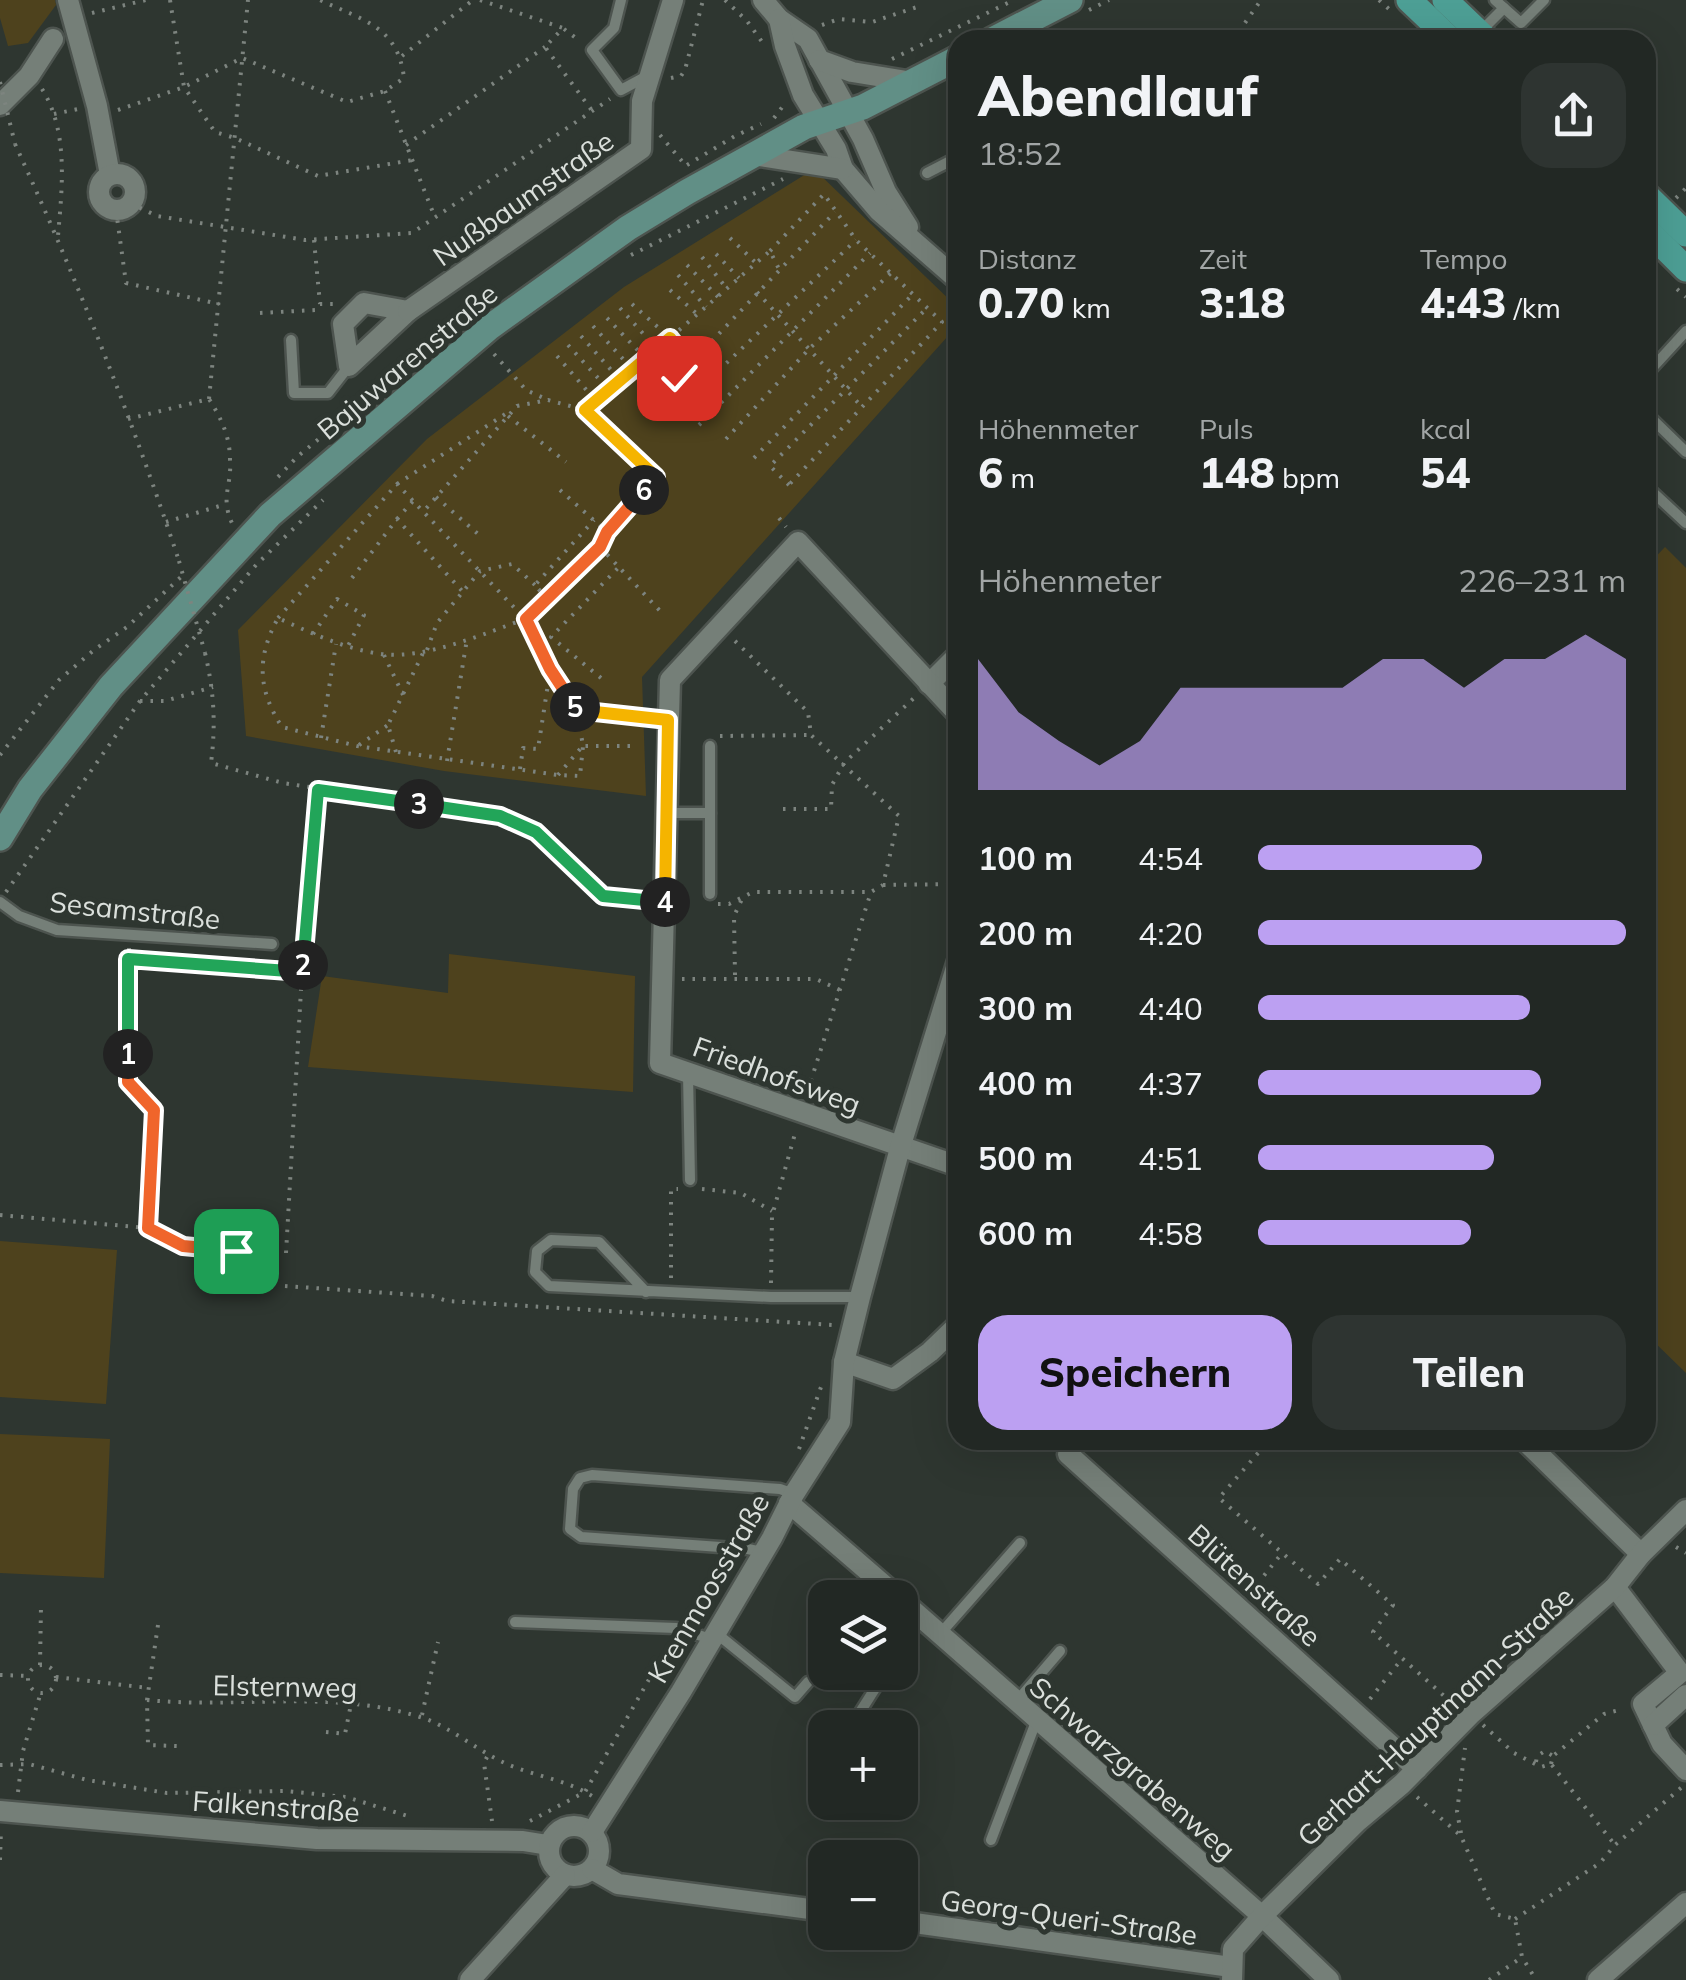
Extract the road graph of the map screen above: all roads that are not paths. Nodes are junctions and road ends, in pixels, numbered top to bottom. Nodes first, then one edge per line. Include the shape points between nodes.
1 (622, 0) edge
2 (673, 0) edge
3 (763, 0) edge
4 (1070, 0) edge
5 (1408, 0) edge
6 (1445, 0) edge
7 (1544, 0) edge
8 (1500, 4) edge
9 (70, 9) edge
10 (779, 19) junction
11 (1012, 30) edge
12 (1440, 30) edge
13 (1477, 30) edge
14 (1486, 30) edge
15 (53, 39) dead end
16 (819, 60) junction
17 (948, 63) edge
18 (650, 75) junction
19 (913, 82) junction
20 (0, 106) edge
21 (848, 112) junction
22 (820, 122) junction
23 (753, 155) junction
24 (948, 162) edge
25 (843, 169) junction
26 (927, 174) dead end
27 (1656, 205) edge
28 (123, 206) road end
29 (1686, 234) edge
30 (1656, 239) edge
31 (918, 244) junction
32 (1686, 268) edge
33 (948, 271) edge
34 (408, 311) junction
35 (1686, 331) edge
36 (290, 340) dead end
37 (1656, 364) edge
38 (349, 366) junction
39 (1656, 423) edge
40 (1686, 452) edge
41 (1656, 496) edge
42 (1686, 523) edge
43 (948, 665) edge
44 (929, 684) junction
45 (948, 704) edge
46 (706, 741) road end
47 (30, 789) junction
48 (0, 804) edge
49 (667, 813) junction
50 (710, 814) junction
51 (0, 838) edge
52 (711, 899) road end
53 (0, 901) edge
54 (272, 944) dead end
55 (948, 993) edge
56 (688, 1072) junction
57 (900, 1148) junction
58 (948, 1163) edge
59 (690, 1180) dead end
60 (646, 1292) junction
61 (860, 1297) junction
62 (948, 1335) edge
63 (844, 1362) junction
64 (1071, 1450) edge
65 (1534, 1450) edge
66 (792, 1498) junction
67 (1686, 1510) edge
68 (1020, 1544) dead end
69 (764, 1552) junction
70 (1642, 1554) junction
71 (875, 1580) edge
72 (1615, 1588) junction
73 (918, 1618) edge
74 (516, 1622) dead end
75 (940, 1634) junction
76 (709, 1636) junction
77 (1060, 1650) dead end
78 (1683, 1678) edge
79 (808, 1682) dead end
80 (1686, 1695) edge
81 (1016, 1702) junction
82 (1037, 1719) junction
83 (1653, 1725) junction
84 (1417, 1768) junction
85 (1686, 1770) edge
86 (6, 1811) edge
87 (592, 1832) junction
88 (991, 1840) dead end
89 (548, 1845) junction
90 (592, 1869) junction
91 (565, 1875) junction
92 (1686, 1903) edge
93 (808, 1910) edge
94 (1262, 1916) junction
95 (918, 1924) edge
96 (1231, 1973) edge
97 (470, 1980) edge
98 (1329, 1980) edge
99 (1598, 1980) edge

1 - 18 lane via 614,28 592,50 621,90
2 - 18 street, Nußbaumstraße
3 - 10 street
4 - 11 main road
5 - 12 main road
6 - 13 main road
7 - 8 lane via 1521,23
8 - 14 lane
9 - 28 street via 110,174 98,190 100,200 107,207
10 - 16 street via 808,39
10 - 22 street via 803,95
15 - 20 street
16 - 19 street
16 - 21 street
17 - 19 main road, Bajuwarenstraße
18 - 34 street, Nußbaumstraße via 641,149
19 - 21 main road, Bajuwarenstraße
21 - 22 main road, Bajuwarenstraße
21 - 31 street
22 - 23 main road, Bajuwarenstraße
22 - 25 street
23 - 25 street
23 - 47 main road, Bajuwarenstraße via 628,228 490,327 270,515 112,686
24 - 26 lane
25 - 31 street
27 - 29 main road
30 - 32 main road
31 - 33 street
34 - 38 street, Nußbaumstraße
34 - 38 street via 364,303 343,324
35 - 37 lane
36 - 38 lane via 294,393 328,394
39 - 40 lane
41 - 42 lane
43 - 44 street
44 - 45 street, Friedhofsweg
44 - 49 street, Friedhofsweg via 798,542 670,680
46 - 50 lane
47 - 48 street
47 - 51 main road, Bajuwarenstraße
49 - 50 lane
49 - 56 street, Friedhofsweg via 660,1062
50 - 52 lane
53 - 54 lane, Sesamstraße via 57,930
55 - 57 street, Krenmoosstraße
56 - 57 street, Friedhofsweg
56 - 59 lane
57 - 58 street
57 - 61 street, Krenmoosstraße
60 - 60 lane via 599,1242 551,1240 537,1252 535,1272 549,1286
60 - 61 lane
61 - 63 street, Krenmoosstraße
62 - 63 street via 893,1379
63 - 66 street, Krenmoosstraße via 840,1422
64 - 84 street, Blütenstraße
65 - 70 street
66 - 69 street, Krenmoosstraße
66 - 69 lane via 780,1489 592,1476 572,1489 570,1528 581,1537
66 - 71 street, Schwarzgrabenweg
67 - 70 street, Gerhart-Hauptmann-Straße
68 - 75 lane
69 - 76 street, Krenmoosstraße
70 - 72 street, Gerhart-Hauptmann-Straße
72 - 78 street
72 - 84 street, Gerhart-Hauptmann-Straße
73 - 75 street, Schwarzgrabenweg
74 - 76 lane via 676,1628
75 - 81 street, Schwarzgrabenweg
76 - 79 lane via 795,1697
76 - 87 street, Krenmoosstraße
77 - 81 lane
78 - 83 street via 1642,1704
80 - 83 street
81 - 82 street, Schwarzgrabenweg
82 - 88 lane
82 - 94 street, Schwarzgrabenweg
83 - 85 street
84 - 94 street, Gerhart-Hauptmann-Straße
86 - 89 street, Falkenstraße via 316,1839
87 - 89 street via 566,1826
87 - 90 street via 600,1848
89 - 91 street via 549,1859
90 - 91 street
90 - 93 street via 618,1884
91 - 97 street
92 - 99 street
94 - 96 street, Gerhart-Hauptmann-Straße via 1233,1949
94 - 98 street, Schwarzgrabenweg
95 - 96 street, Georg-Queri-Straße

